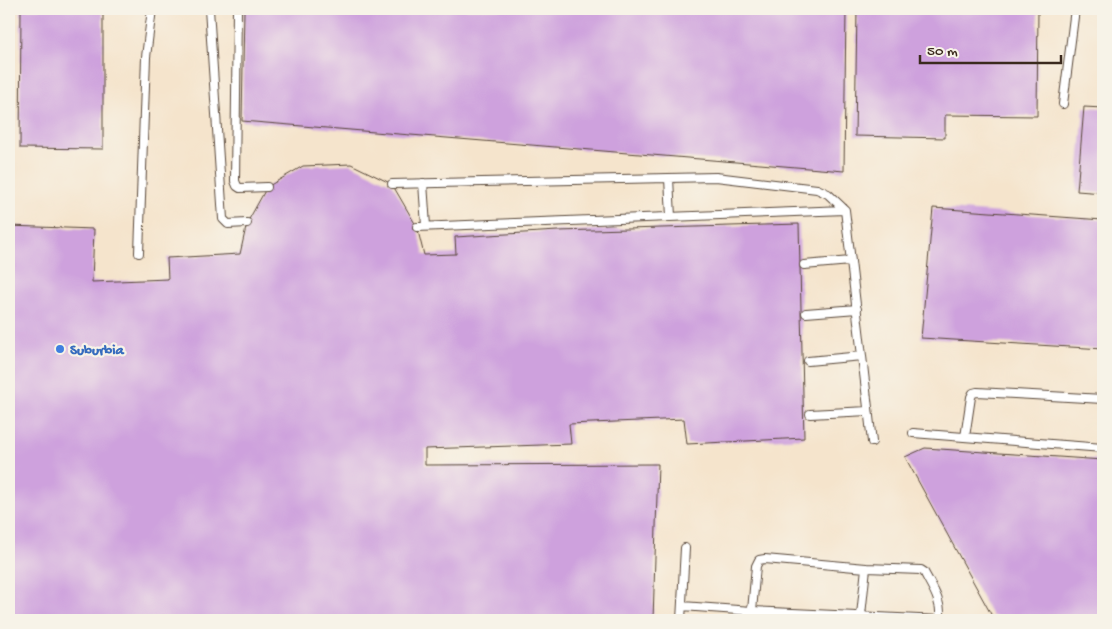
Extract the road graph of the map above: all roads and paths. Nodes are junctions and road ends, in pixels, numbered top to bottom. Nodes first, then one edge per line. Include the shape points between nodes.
1 (152, 9) edge
2 (209, 9) edge
3 (237, 9) edge
4 (1075, 9) edge
5 (1063, 104) dead end
6 (669, 178) junction
7 (423, 183) junction
8 (392, 184) dead end
9 (267, 187) dead end
10 (845, 210) junction
11 (671, 217) junction
12 (247, 223) dead end
13 (426, 226) junction
14 (417, 227) dead end
15 (139, 253) dead end
16 (851, 261) junction
17 (804, 265) dead end
18 (856, 309) junction
19 (806, 313) dead end
20 (862, 356) junction
21 (808, 361) dead end
22 (1103, 399) edge
23 (868, 411) junction
24 (810, 414) dead end
25 (913, 433) dead end
26 (965, 437) junction
27 (872, 442) dead end
28 (1103, 448) edge
29 (685, 548) dead end
30 (866, 568) junction
31 (682, 606) junction
32 (752, 611) junction
33 (861, 615) junction
34 (681, 620) edge
35 (750, 620) edge
36 (940, 620) edge

1 - 15 lane via 146,66
2 - 12 lane via 223,219 228,224
3 - 9 lane via 235,181 240,188
4 - 5 lane
6 - 7 lane
6 - 10 lane via 716,177 817,189 828,194
6 - 11 lane
7 - 8 lane
7 - 13 lane
10 - 11 lane
10 - 16 lane
11 - 13 lane
13 - 14 lane
16 - 17 lane
16 - 18 lane
18 - 19 lane
18 - 20 lane
20 - 21 lane
20 - 23 lane
22 - 26 lane via 977,392 971,397
23 - 24 lane
23 - 27 lane
25 - 26 lane
26 - 28 lane
29 - 31 lane
30 - 32 lane via 759,560
30 - 33 lane
30 - 36 lane via 924,572 941,608
31 - 32 lane
31 - 34 lane
32 - 33 lane
32 - 35 lane
33 - 36 lane

